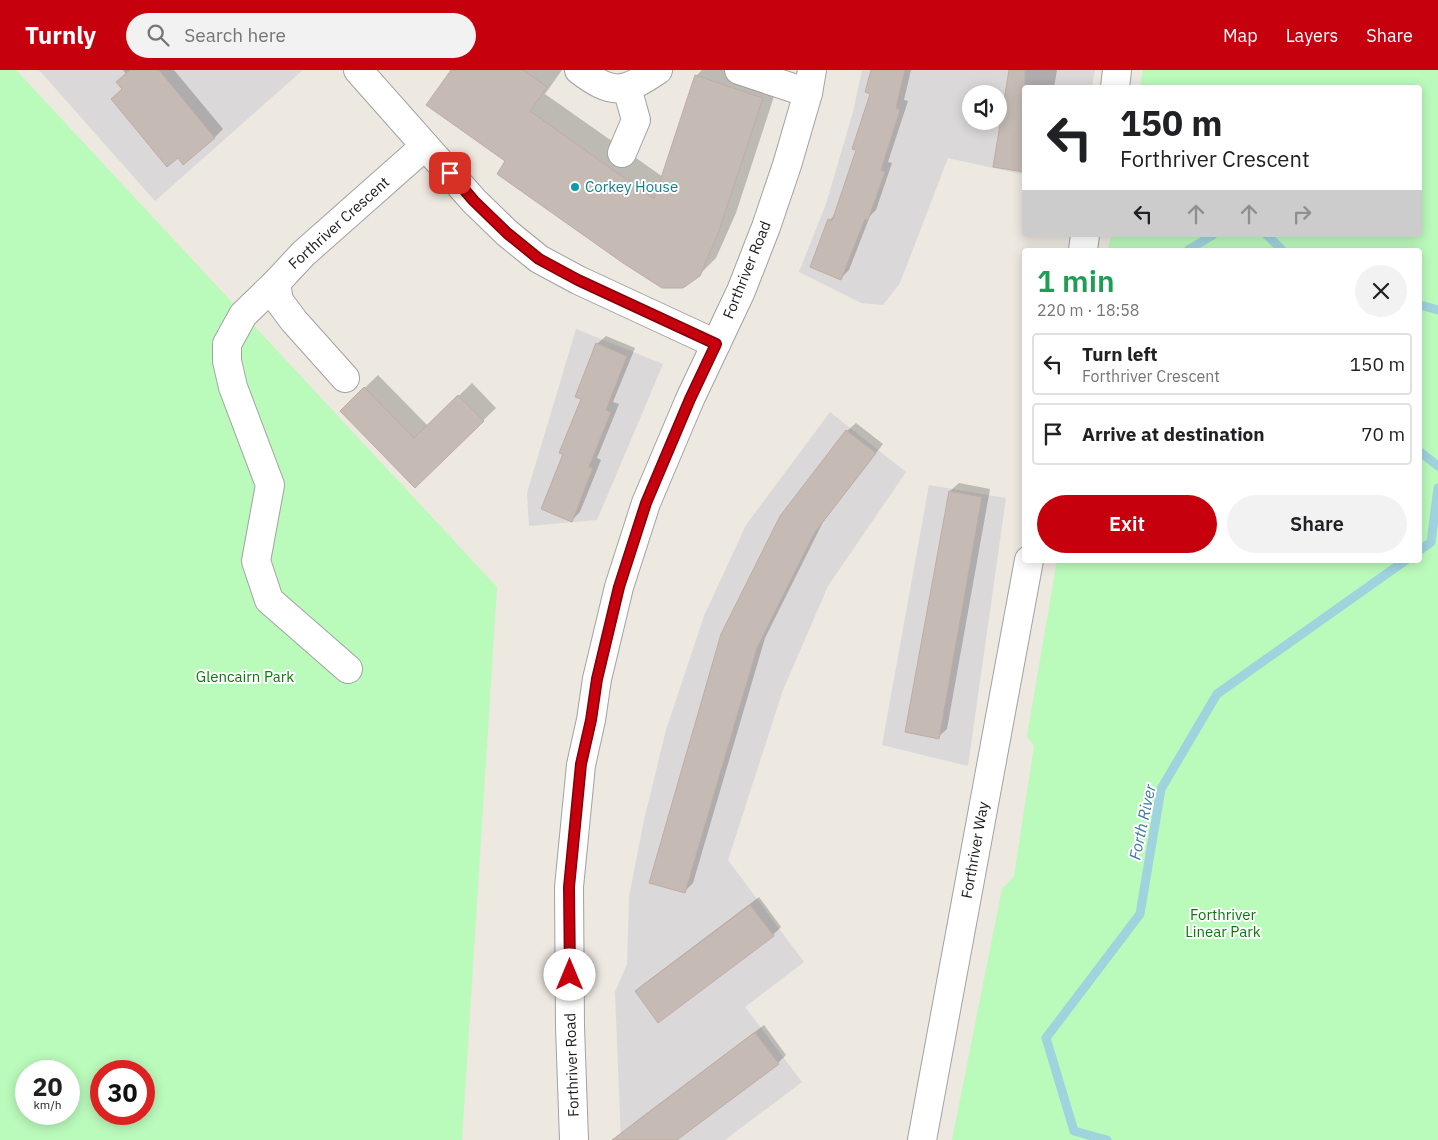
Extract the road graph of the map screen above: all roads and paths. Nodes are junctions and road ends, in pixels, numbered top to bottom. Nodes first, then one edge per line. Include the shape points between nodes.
1 (579, 70) edge
2 (658, 70) edge
3 (739, 70) edge
4 (1117, 70) edge
5 (362, 71) edge
6 (810, 82) edge
7 (1115, 85) edge
8 (627, 88) junction
9 (425, 146) junction
10 (622, 153) dead end
11 (276, 282) junction
12 (716, 344) junction
13 (345, 378) dead end
14 (1028, 563) edge
15 (348, 669) dead end
16 (574, 1140) edge
17 (922, 1140) edge

1 - 8 street via 608,88
2 - 8 street
3 - 6 street
4 - 7 street
5 - 9 street
6 - 12 street, Forthriver Road via 766,227
8 - 10 street via 636,120
9 - 11 street, Forthriver Crescent
9 - 12 street via 507,233 539,259
11 - 13 street, Forthriver Crescent via 279,301
11 - 15 street via 243,315 227,344 233,387 270,485 256,560 268,600
12 - 16 street, Forthriver Road via 646,503 619,587 581,764 569,887
14 - 17 street, Forthriver Way

